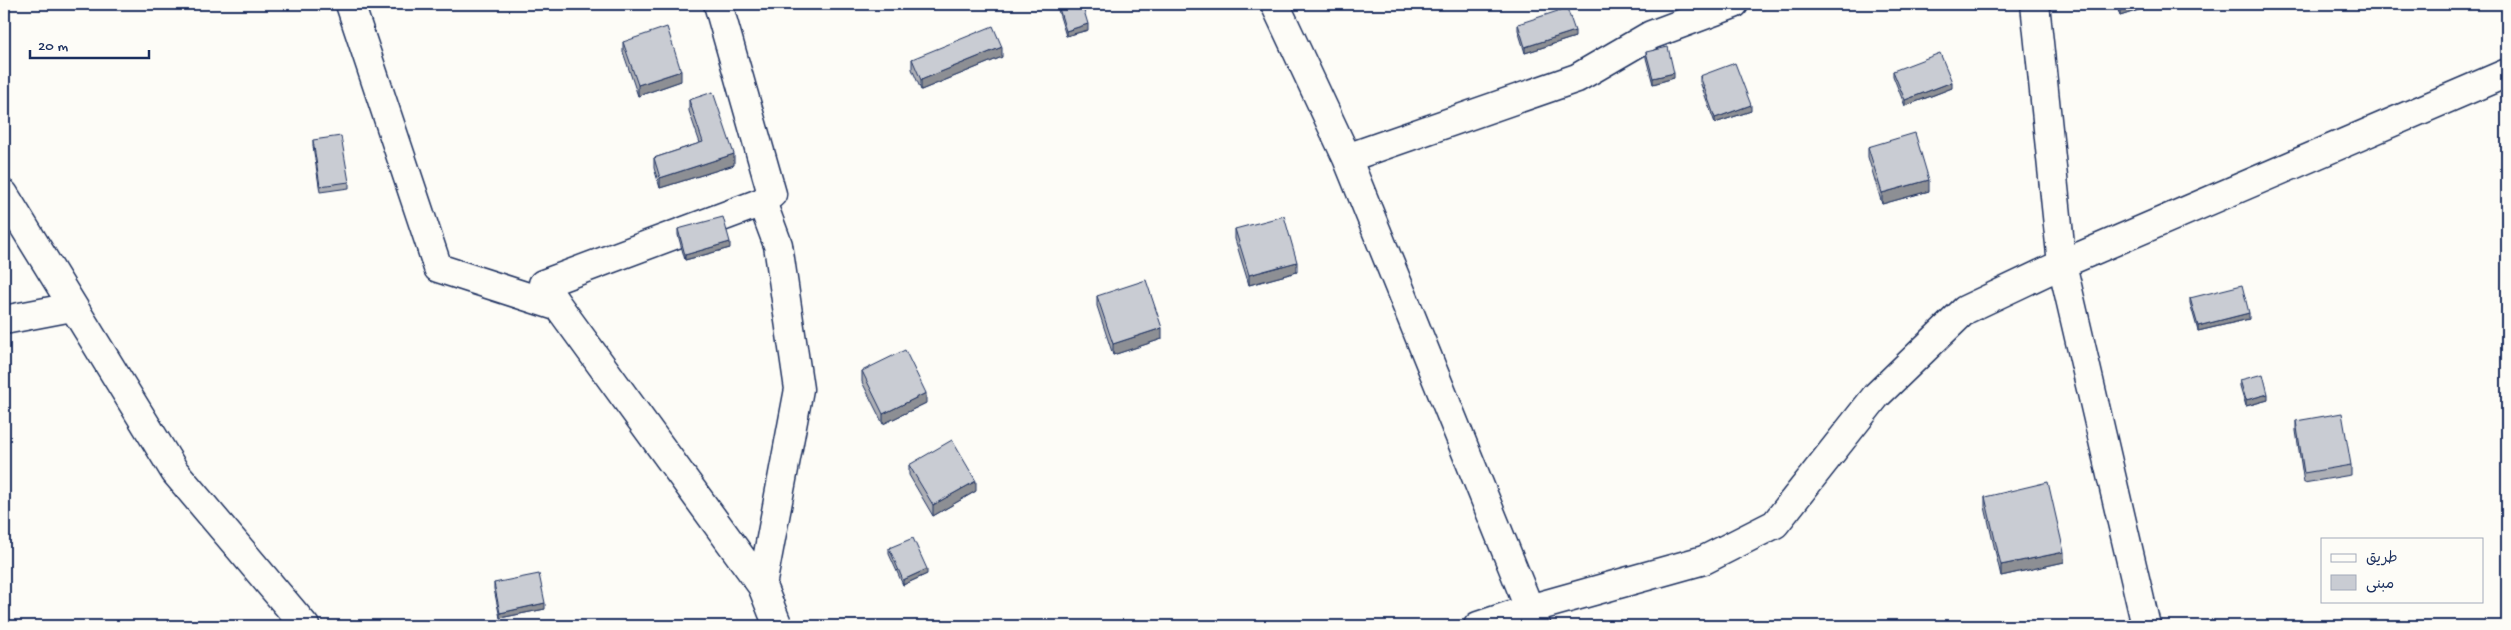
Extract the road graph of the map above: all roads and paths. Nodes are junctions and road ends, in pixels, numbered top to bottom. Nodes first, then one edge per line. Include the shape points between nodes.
1 (350, 4) edge
2 (718, 4) edge
3 (1275, 4) edge
4 (1734, 4) edge
5 (2035, 4) edge
6 (2507, 73) edge
7 (1347, 158) junction
8 (4, 194) edge
9 (762, 202) junction
10 (2062, 264) junction
11 (72, 306) junction
12 (559, 307) junction
13 (4, 320) edge
14 (762, 586) junction
15 (1532, 617) edge
16 (305, 626) edge
17 (778, 626) edge
18 (1478, 626) edge
19 (2146, 626) edge

1 - 12 street via 438,268
2 - 9 street via 772,194
3 - 7 street
4 - 7 street via 1651,35 1577,78
5 - 10 street
6 - 10 street
7 - 15 street
8 - 11 street
9 - 12 street via 543,284
9 - 14 street via 778,245 799,389
10 - 15 street via 1965,310 1876,396 1775,524 1704,560
10 - 19 street
11 - 13 street
11 - 16 street via 175,472
12 - 14 street
14 - 17 street
15 - 18 street

